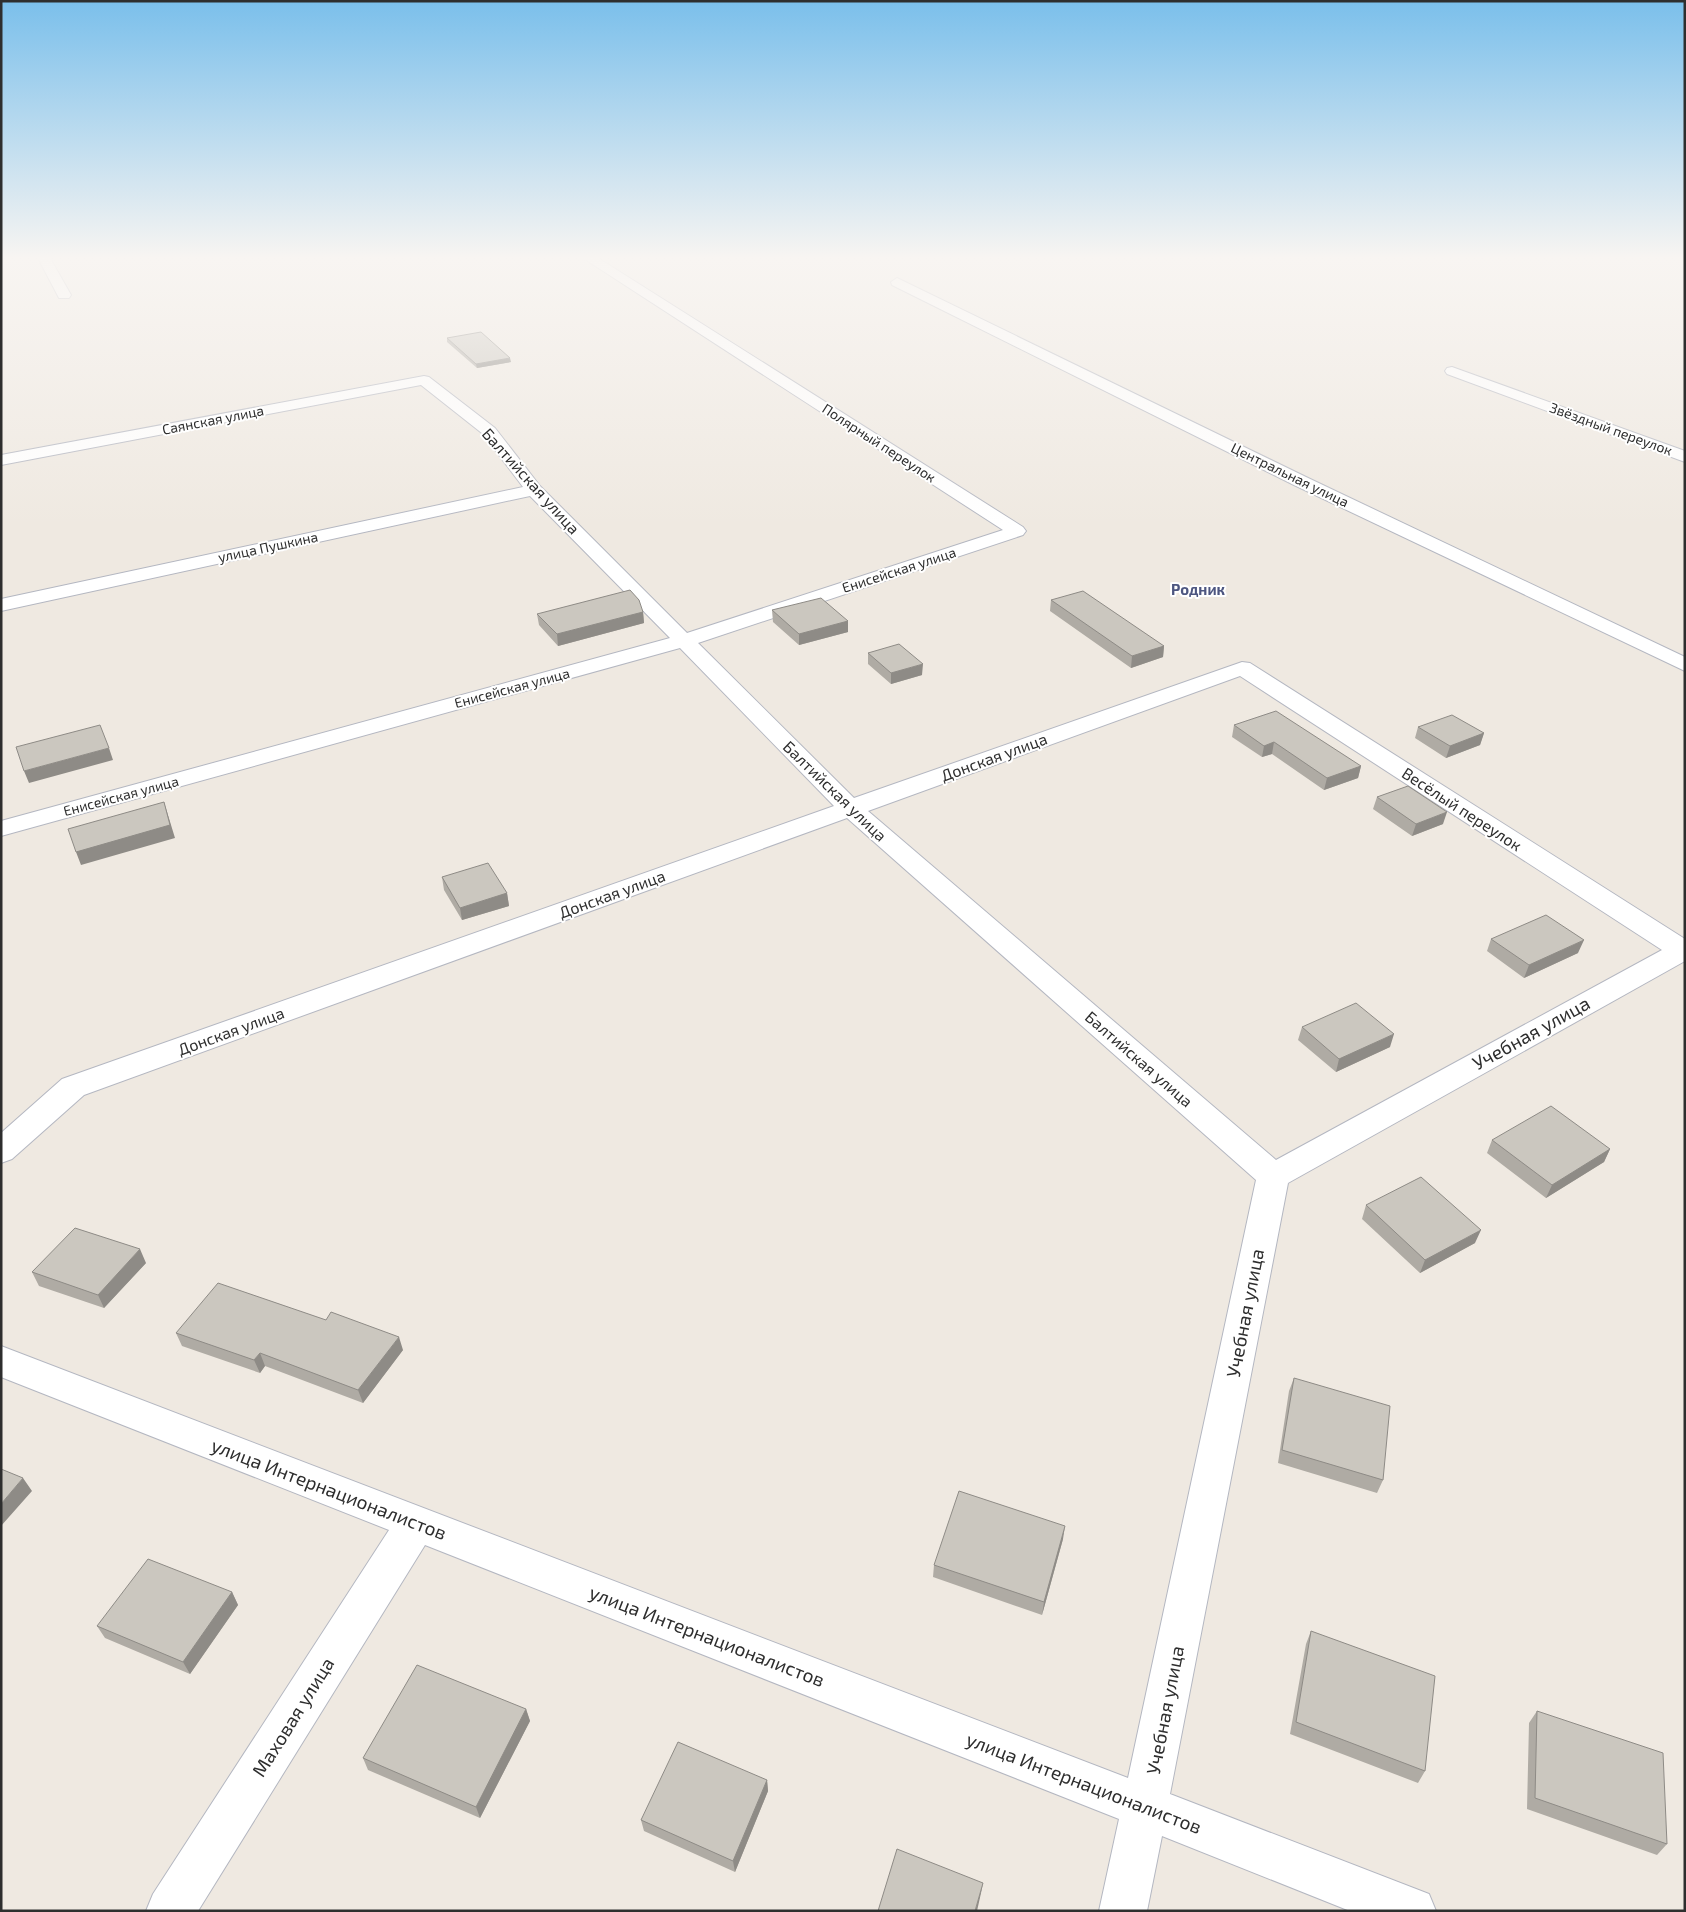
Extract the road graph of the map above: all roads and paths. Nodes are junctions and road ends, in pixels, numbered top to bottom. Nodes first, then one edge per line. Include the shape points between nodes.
1 (729, 347) edge
2 (1029, 347) edge
3 (1452, 371) dead end
4 (424, 380) joint
5 (1685, 457) edge
6 (1, 460) edge
7 (534, 490) junction
8 (1017, 531) joint
9 (1, 605) edge
10 (683, 641) junction
11 (1685, 665) edge
12 (1242, 668) joint
13 (850, 808) junction
14 (1, 829) edge
15 (1683, 949) edge
16 (1, 1151) edge
17 (1273, 1176) junction
18 (1, 1361) edge
19 (416, 1523) junction
20 (1145, 1806) junction
21 (170, 1911) edge
22 (1123, 1911) edge
23 (1412, 1911) edge

1 - 8 street, Полярный переулок
2 - 11 street, Центральная улица
3 - 5 street, Звёздный переулок
4 - 6 street, Саянская улица
4 - 7 street, Балтийская улица via 489,431
7 - 9 street, улица Пушкина
7 - 10 street, Балтийская улица
8 - 10 street, Енисейская улица
10 - 13 street, Балтийская улица
10 - 14 street, Енисейская улица
12 - 13 street, Донская улица
12 - 15 street, Весёлый переулок
13 - 16 street, Донская улица via 73,1087
13 - 17 street, Балтийская улица
15 - 17 street, Учебная улица
17 - 20 street, Учебная улица
18 - 19 street, улица Интернационалистов
19 - 20 street, улица Интернационалистов
19 - 21 street, Маховая улица
20 - 22 street, Учебная улица
20 - 23 street, улица Интернационалистов

